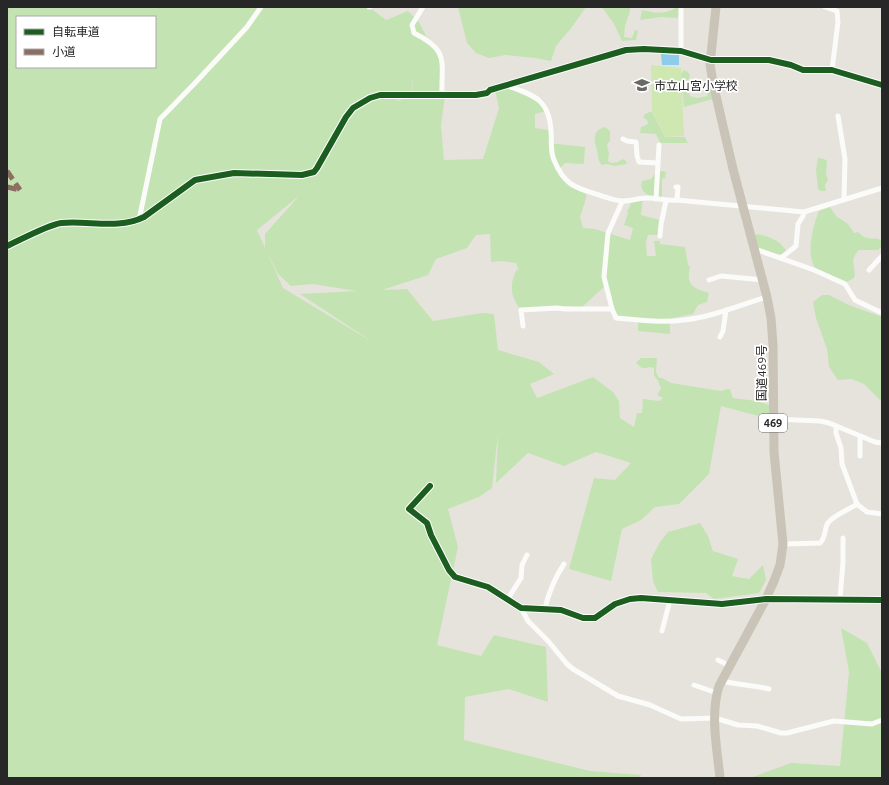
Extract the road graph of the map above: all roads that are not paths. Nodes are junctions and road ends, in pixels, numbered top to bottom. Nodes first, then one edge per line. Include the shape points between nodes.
1 (261, 7) edge
2 (423, 7) edge
3 (681, 7) edge
4 (716, 7) edge
5 (825, 7) edge
6 (681, 51) junction
7 (711, 60) junction
8 (832, 70) junction
9 (882, 85) edge
10 (508, 86) junction
11 (442, 95) junction
12 (838, 116) dead end
13 (623, 138) dead end
14 (659, 145) dead end
15 (658, 163) junction
16 (676, 187) dead end
17 (882, 188) edge
18 (656, 199) junction
19 (677, 200) junction
20 (844, 200) junction
21 (666, 201) junction
22 (622, 202) junction
23 (743, 207) junction
24 (804, 212) junction
25 (139, 220) junction
26 (660, 236) dead end
27 (7, 246) edge
28 (755, 249) junction
29 (882, 256) edge
30 (781, 258) junction
31 (869, 270) dead end
32 (709, 280) dead end
33 (763, 280) junction
34 (767, 297) junction
35 (612, 309) junction
36 (726, 310) junction
37 (882, 313) edge
38 (523, 326) dead end
39 (720, 336) dead end
40 (773, 419) junction
41 (836, 426) junction
42 (860, 436) junction
43 (882, 443) edge
44 (860, 456) dead end
45 (430, 486) dead end
46 (857, 504) junction
47 (882, 514) edge
48 (843, 538) dead end
49 (783, 544) junction
50 (527, 555) dead end
51 (564, 564) dead end
52 (766, 599) junction
53 (840, 599) junction
54 (507, 600) junction
55 (670, 600) junction
56 (882, 600) edge
57 (521, 608) junction
58 (545, 608) junction
59 (662, 631) dead end
60 (718, 660) dead end
61 (730, 666) junction
62 (722, 680) junction
63 (694, 685) dead end
64 (769, 689) dead end
65 (717, 693) junction
66 (714, 718) junction
67 (882, 720) edge
68 (720, 778) edge

1 - 25 street via 247,27 196,84 160,119
2 - 11 street via 412,25 414,33 424,38 440,54 443,62
3 - 6 street
4 - 7 highway, 国道469号 / 469
5 - 8 street via 837,11
6 - 7 street
6 - 10 street via 626,50
7 - 8 street via 769,60 803,70
7 - 23 highway, 国道469号 / 469 via 713,83
8 - 9 street
10 - 11 street via 476,95
10 - 22 street via 537,98 546,108 551,148 564,178 572,186
11 - 25 street via 380,95 370,98 353,108 346,117 314,172 297,176 234,173 195,180
12 - 20 street via 845,159
13 - 15 street via 636,142 639,162
14 - 15 street
15 - 18 street
16 - 19 street
17 - 20 street
18 - 21 street
18 - 22 street
19 - 21 street
19 - 23 street
20 - 24 street
21 - 26 street
22 - 35 street via 608,233 606,254 604,277
23 - 24 street
23 - 28 highway, 国道469号 / 469
24 - 30 street via 798,224 796,246
25 - 27 street via 109,225 75,222 59,224
28 - 30 street
28 - 33 highway, 国道469号 / 469
29 - 31 street
30 - 37 street via 845,284 855,300
32 - 33 street via 721,276
33 - 34 highway, 国道469号 / 469
34 - 36 street
34 - 40 highway, 国道469号 / 469 via 773,345
35 - 36 street via 616,318 662,321 684,320
35 - 38 street via 521,310
36 - 39 street
40 - 41 street via 820,421
40 - 49 highway, 国道469号 / 469
41 - 42 street
41 - 46 street via 842,464
42 - 43 street
42 - 44 street
45 - 54 street via 409,509 427,523 449,570 455,578 488,587
46 - 47 street via 867,512
46 - 49 street via 830,519 820,543
48 - 53 street via 844,562
49 - 52 highway, 国道469号 / 469 via 780,565
50 - 54 street via 522,565 521,578
51 - 58 street via 554,579
52 - 53 street
52 - 55 street via 722,604
52 - 61 highway, 国道469号 / 469
53 - 56 street
54 - 57 street
55 - 58 street via 630,599 615,604 595,618 583,618 561,610
55 - 59 street
57 - 58 street
57 - 66 street via 528,621 567,664 618,696 680,719
60 - 61 street
61 - 62 highway, 国道469号 / 469
62 - 64 street
62 - 65 highway, 国道469号 / 469
63 - 65 street
65 - 66 highway, 国道469号 / 469
66 - 67 street via 781,733 834,721 872,724
66 - 68 highway, 国道469号 / 469

